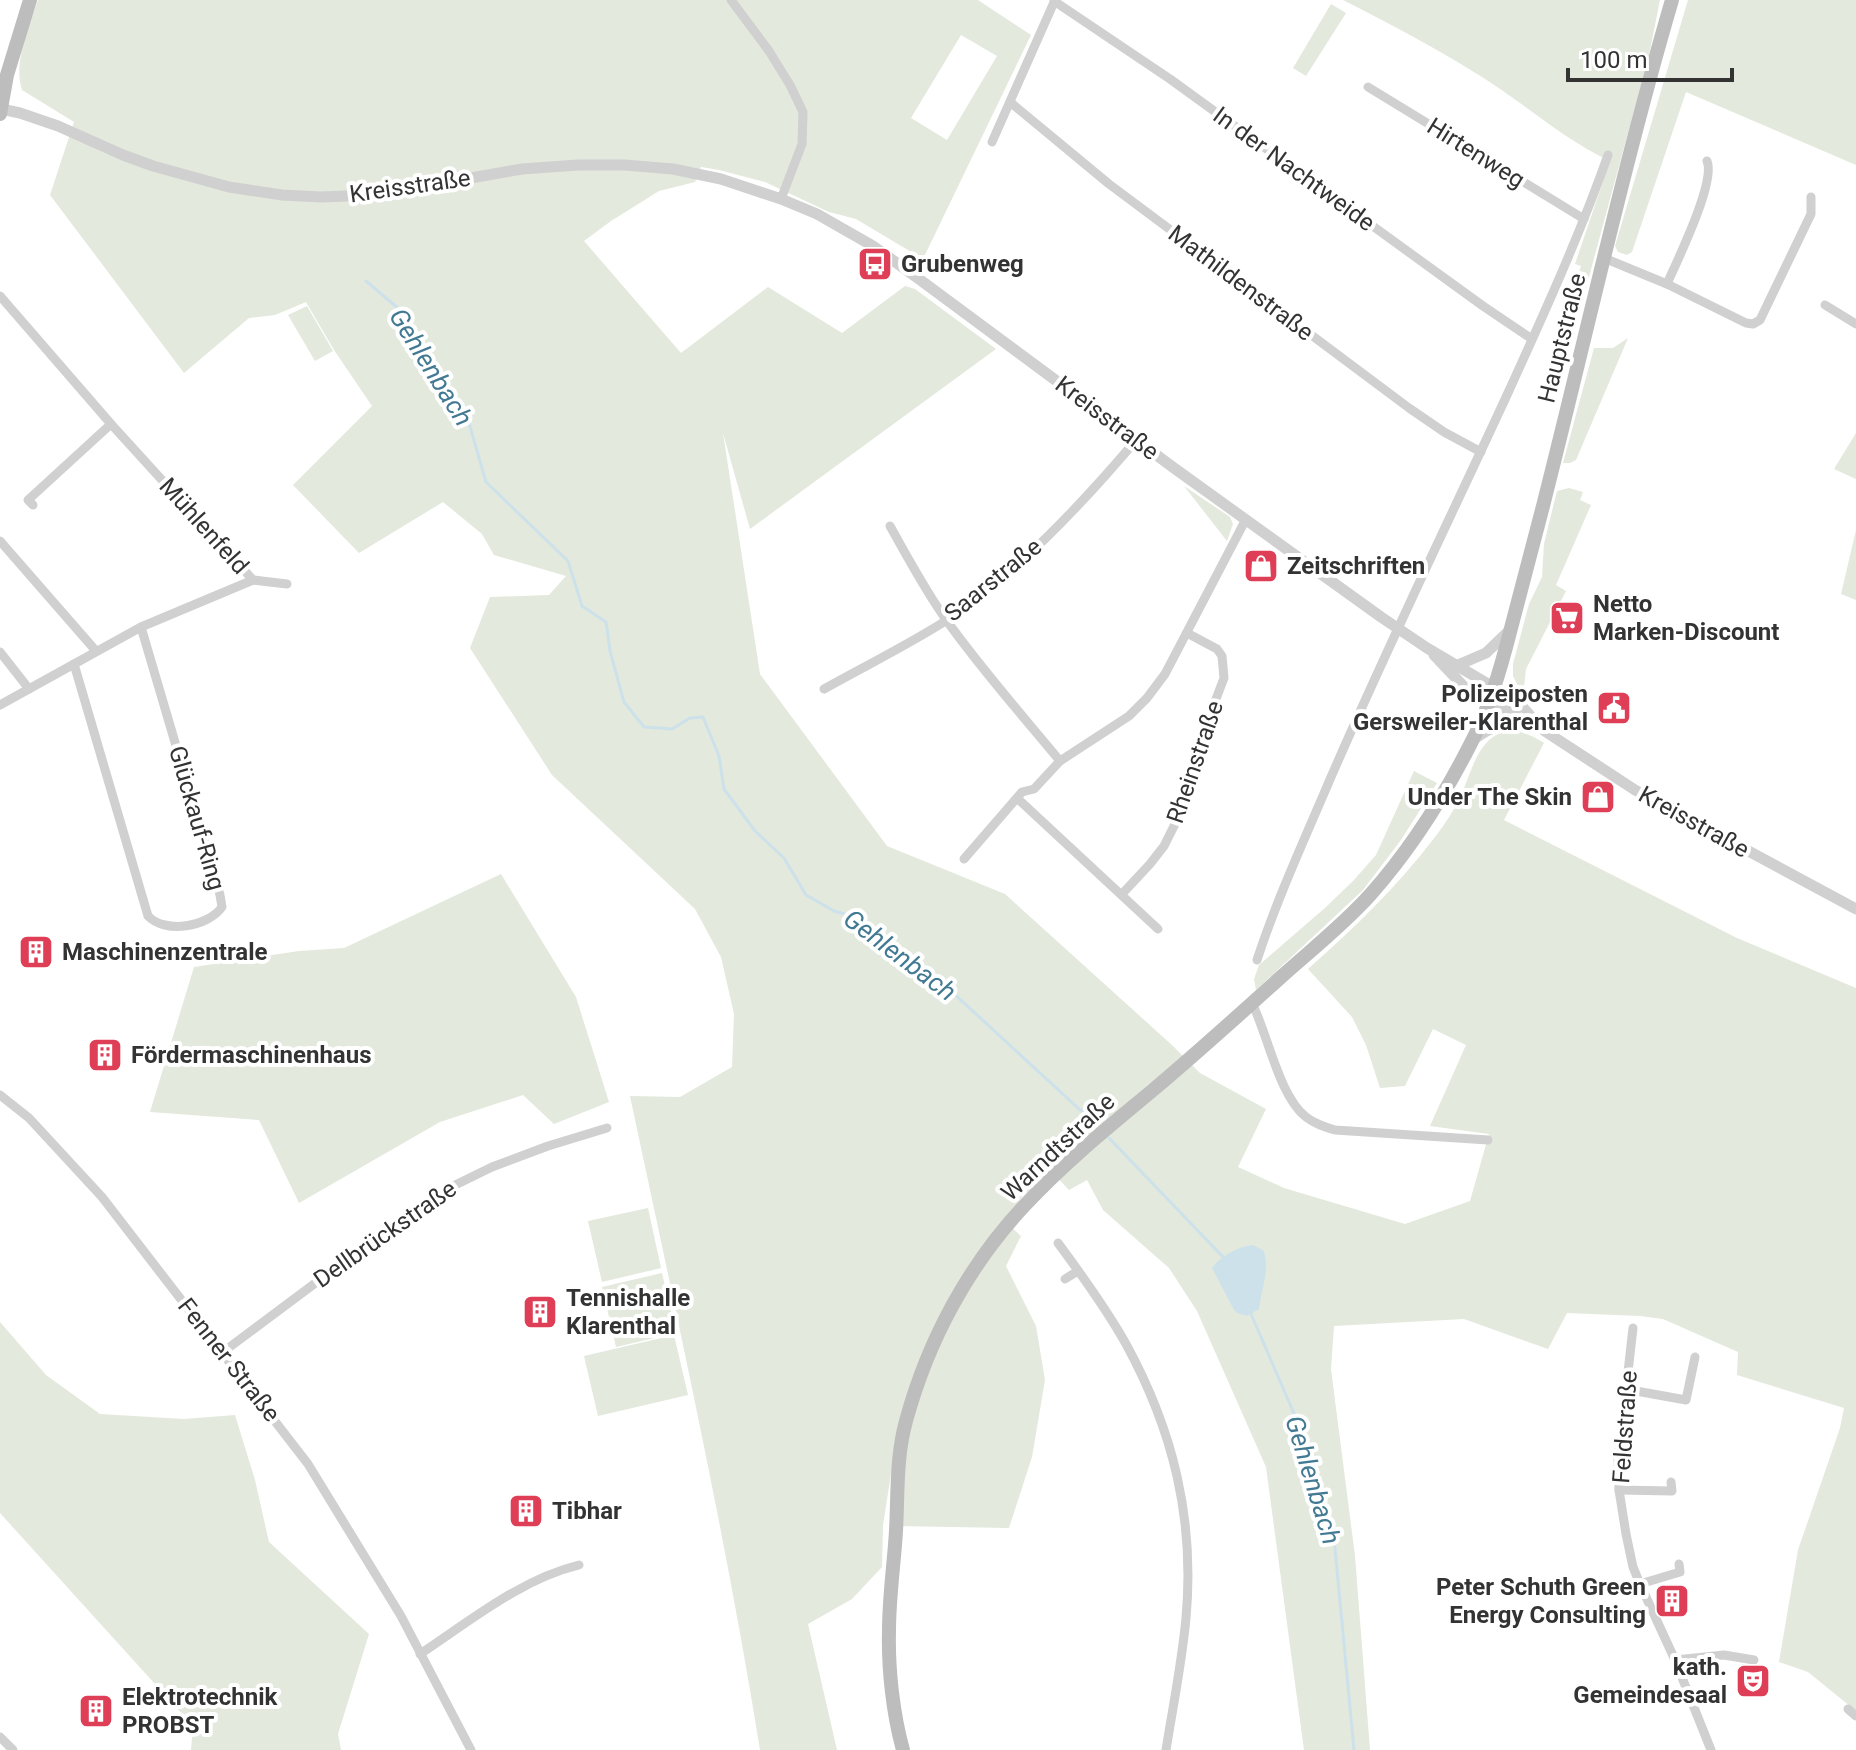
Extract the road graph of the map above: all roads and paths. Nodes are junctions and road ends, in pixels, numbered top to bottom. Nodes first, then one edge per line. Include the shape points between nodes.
1 (30, 0) edge
2 (731, 0) edge
3 (1672, 0) edge
4 (1054, 1) edge
5 (1368, 87) dead end
6 (1010, 102) junction
7 (0, 112) edge
8 (992, 142) dead end
9 (1608, 155) dead end
10 (1707, 161) dead end
11 (1811, 197) dead end
12 (781, 199) junction
13 (1584, 219) junction
14 (1604, 258) junction
15 (1667, 284) junction
16 (0, 296) edge
17 (1825, 305) dead end
18 (1856, 324) edge
19 (1532, 339) junction
20 (111, 424) junction
21 (1137, 439) junction
22 (1481, 452) junction
23 (33, 505) dead end
24 (1246, 519) junction
25 (890, 526) dead end
26 (0, 541) edge
27 (253, 580) junction
28 (287, 584) dead end
29 (946, 620) junction
30 (141, 627) junction
31 (1397, 628) junction
32 (1510, 629) junction
33 (1187, 633) junction
34 (1427, 648) junction
35 (96, 651) junction
36 (0, 652) edge
37 (74, 664) junction
38 (1458, 665) junction
39 (1495, 687) junction
40 (29, 689) junction
41 (824, 689) dead end
42 (1490, 702) junction
43 (0, 705) edge
44 (1535, 725) junction
45 (1473, 741) junction
46 (1060, 761) junction
47 (1017, 798) junction
48 (964, 859) dead end
49 (1122, 894) junction
50 (1856, 909) edge
51 (1158, 929) dead end
52 (1257, 960) dead end
53 (1252, 1003) junction
54 (0, 1095) edge
55 (607, 1128) dead end
56 (1488, 1140) dead end
57 (1058, 1243) dead end
58 (1078, 1271) junction
59 (1065, 1279) dead end
60 (1633, 1328) dead end
61 (223, 1352) junction
62 (1695, 1357) dead end
63 (1625, 1389) junction
64 (1671, 1482) dead end
65 (1619, 1490) junction
66 (1679, 1564) dead end
67 (579, 1565) dead end
68 (1640, 1584) junction
69 (420, 1654) junction
70 (1675, 1660) junction
71 (1754, 1660) dead end
72 (0, 1737) edge
73 (13, 1750) edge
74 (471, 1750) edge
75 (903, 1750) edge
76 (1166, 1750) edge
77 (1711, 1750) edge

1 - 7 main road
2 - 12 street via 769,51 803,112 802,144
3 - 14 main road, Hauptstraße
4 - 6 street
4 - 19 street, In der Nachtweide
5 - 13 street, Hirtenweg
6 - 8 street
6 - 22 street, Mathildenstraße via 1109,184 1409,408
7 - 12 street, Kreisstraße via 58,126 153,166 282,195 373,195 522,169 625,165 721,179
9 - 13 street
10 - 15 street via 1705,194
11 - 15 street via 1811,214 1760,320 1746,323
12 - 21 street, Kreisstraße via 873,246
13 - 19 street
14 - 15 street
14 - 32 main road, Hauptstraße
16 - 20 street, Mühlenfeld
17 - 18 street
19 - 22 street
20 - 23 street via 28,500
20 - 27 street, Mühlenfeld
21 - 24 street, Kreisstraße
21 - 29 street, Saarstraße via 1026,557
22 - 31 street
24 - 31 street, Kreisstraße
24 - 33 street
25 - 29 street
26 - 35 street
27 - 28 street
27 - 30 street, Mühlenfeld
29 - 41 street, Saarstraße
29 - 46 street
30 - 35 street, Mühlenfeld
30 - 37 street, Glückauf-Ring via 220,895 217,914 171,926 155,924 148,916
31 - 34 street, Kreisstraße
31 - 52 street via 1272,914
32 - 38 street via 1486,653
32 - 39 main road, Hauptstraße
33 - 46 street via 1147,698
33 - 49 street, Rheinstraße via 1217,649 1224,678 1175,824 1164,846
34 - 38 street, Kreisstraße
34 - 42 street, Kreisstraße via 1469,692
35 - 37 street, Mühlenfeld
36 - 40 street
37 - 40 street, Mühlenfeld
38 - 39 street, Kreisstraße
39 - 42 main road, Warndtstraße
39 - 44 street, Kreisstraße via 1513,697
40 - 43 street, Mühlenfeld
42 - 44 street, Kreisstraße
42 - 45 main road, Warndtstraße
44 - 45 street via 1502,724
44 - 50 street, Kreisstraße via 1635,790
45 - 53 main road, Warndtstraße via 1440,800 1369,896
46 - 47 street via 1034,789
47 - 48 street
47 - 49 street
49 - 51 street
53 - 56 street via 1285,1090 1304,1116 1335,1130
53 - 75 main road, Warndtstraße via 1023,1207 982,1257 939,1331 899,1455 889,1631
54 - 61 street, Fenner Straße via 29,1118 102,1197
55 - 61 street, Dellbrückstraße via 492,1167 443,1191
57 - 58 street
58 - 59 street
58 - 76 street via 1145,1381 1179,1480 1188,1568 1186,1617
60 - 63 street, Feldstraße
61 - 69 street, Fenner Straße via 308,1464
62 - 63 street via 1686,1400
63 - 65 street, Feldstraße
64 - 65 street via 1672,1491
65 - 68 street, Feldstraße
66 - 68 street via 1680,1572
67 - 69 street via 541,1576
68 - 70 street, Feldstraße
69 - 74 street, Fenner Straße
70 - 71 street via 1724,1655
70 - 77 street, Feldstraße
72 - 73 street

